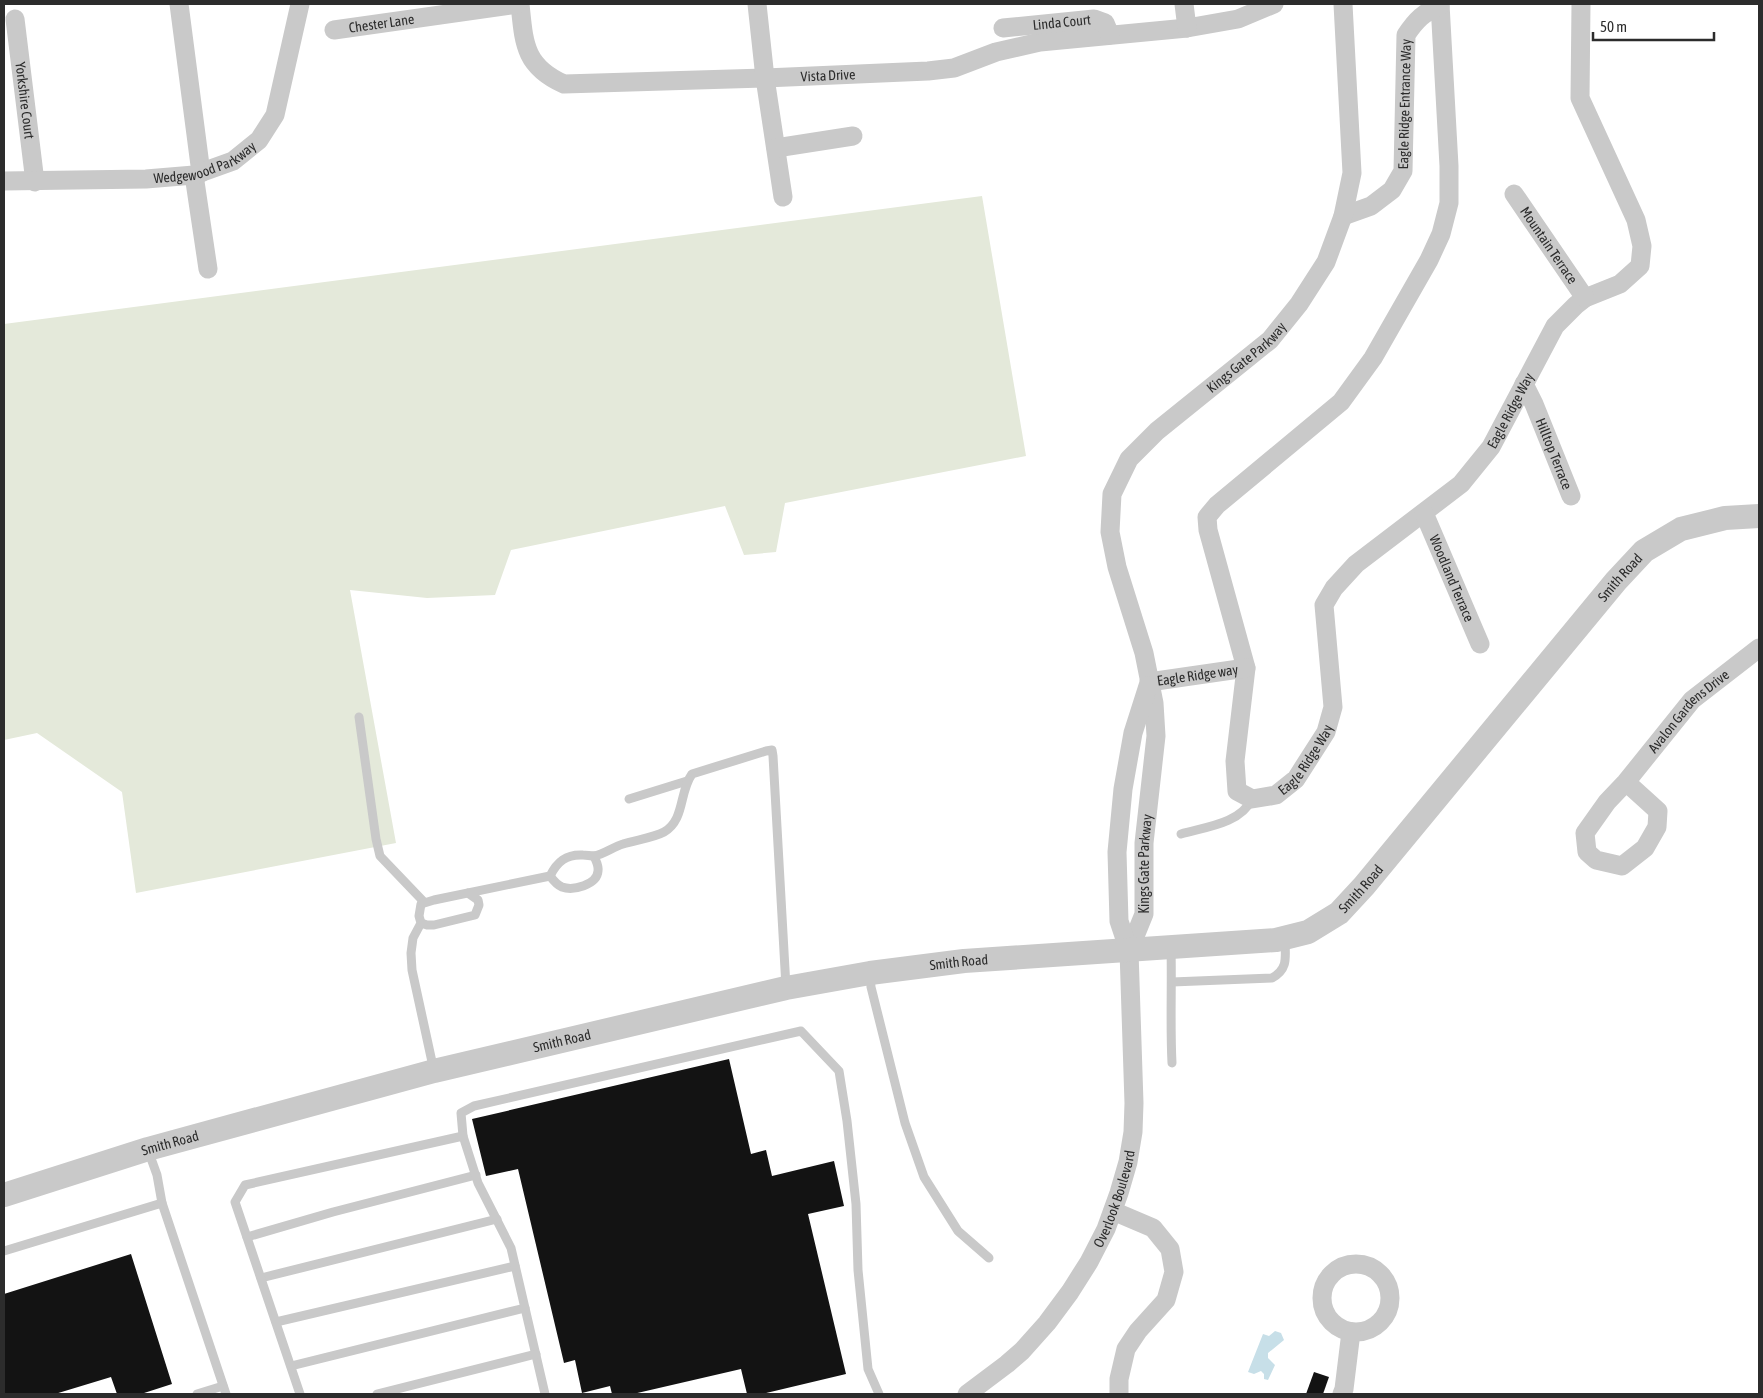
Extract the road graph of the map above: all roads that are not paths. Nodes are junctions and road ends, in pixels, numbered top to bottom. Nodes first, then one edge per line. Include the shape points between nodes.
1 (179, 4) edge
2 (300, 4) edge
3 (519, 4) edge
4 (757, 4) edge
5 (1184, 4) edge
6 (1274, 4) edge
7 (1343, 4) edge
8 (1581, 4) edge
9 (1440, 5) edge
10 (15, 19) dead end
11 (1003, 28) dead end
12 (1187, 28) junction
13 (334, 30) dead end
14 (1110, 35) junction
15 (765, 78) junction
16 (853, 136) dead end
17 (776, 148) junction
18 (198, 174) junction
19 (4, 181) edge
20 (35, 182) junction
21 (1514, 194) dead end
22 (783, 197) dead end
23 (1343, 216) junction
24 (208, 269) dead end
25 (1585, 298) junction
26 (1524, 384) junction
27 (1571, 496) dead end
28 (1424, 513) junction
29 (1759, 516) edge
30 (1480, 644) dead end
31 (1759, 648) edge
32 (1246, 668) junction
33 (1149, 682) junction
34 (359, 718) dead end
35 (687, 781) junction
36 (1626, 782) junction
37 (629, 800) dead end
38 (1252, 800) junction
39 (1180, 834) dead end
40 (594, 856) junction
41 (550, 876) junction
42 (468, 893) junction
43 (424, 902) junction
44 (421, 923) junction
45 (1285, 938) junction
46 (1171, 948) junction
47 (1129, 951) junction
48 (870, 973) junction
49 (1172, 982) junction
50 (786, 988) junction
51 (1172, 1063) dead end
52 (434, 1071) junction
53 (463, 1136) junction
54 (148, 1150) junction
55 (476, 1175) junction
56 (4, 1195) edge
57 (162, 1203) junction
58 (1113, 1211) junction
59 (497, 1218) junction
60 (247, 1237) junction
61 (4, 1251) edge
62 (989, 1258) dead end
63 (515, 1266) junction
64 (261, 1278) junction
65 (525, 1308) junction
66 (276, 1322) junction
67 (1351, 1332) dead end
68 (536, 1354) junction
69 (290, 1366) junction
70 (224, 1390) edge
71 (198, 1394) edge
72 (300, 1394) edge
73 (377, 1394) edge
74 (545, 1394) edge
75 (879, 1394) edge
76 (967, 1394) edge
77 (1119, 1394) edge
78 (1342, 1394) edge

1 - 18 street
2 - 18 street, Wedgewood Parkway via 275,115 259,140 232,160
3 - 13 street, Chester Lane
3 - 15 street, Vista Drive via 529,56 548,77 564,84
4 - 15 street
5 - 12 street
6 - 12 street, Vista Drive via 1238,19
7 - 23 street, Kings Gate Parkway via 1352,173
8 - 25 street, Eagle Ridge Way via 1580,98 1636,220 1642,246 1640,266 1620,284
9 - 23 street, Eagle Ridge Entrance Way via 1417,19 1406,35 1403,171 1392,190 1371,206
9 - 32 street, Eagle Ridge Way via 1449,203 1429,260 1372,358 1341,402 1217,505 1208,517 1208,530
10 - 20 street, Yorkshire Court
11 - 14 street, Linda Court via 1094,19 1105,23
12 - 14 street, Vista Drive
14 - 15 street, Vista Drive via 1040,42 996,52 954,68 928,72
15 - 17 street
16 - 17 street
17 - 22 street
18 - 20 street, Wedgewood Parkway
18 - 24 street
19 - 20 street, Wedgewood Parkway
21 - 25 street, Mountain Terrace
23 - 33 street, Kings Gate Parkway via 1326,262 1300,304 1270,340 1158,431 1130,459 1112,494 1110,532
25 - 26 street, Eagle Ridge Way via 1555,326
26 - 27 street, Hilltop Terrace
26 - 28 street, Eagle Ridge Way via 1491,447 1461,484
28 - 30 street, Woodland Terrace
28 - 38 street, Eagle Ridge Way via 1356,564 1334,588 1324,605 1332,707 1326,732 1296,779 1276,795
29 - 45 street, Smith Road via 1725,518 1681,529 1644,551 1358,893 1339,912 1308,932
31 - 36 street, Avalon Gardens Drive via 1692,700
32 - 33 street, Eagle Ridge way
32 - 38 street, Eagle Ridge Way via 1235,761 1238,791
33 - 47 street, Kings Gate Parkway via 1156,736 1144,843 1144,914
33 - 47 street, Kings Gate Parkway via 1133,733 1124,779 1117,852 1119,922
34 - 43 lane via 380,856
35 - 37 lane
35 - 40 lane via 680,810 664,832
35 - 50 lane via 692,774 772,750
36 - 36 street, Avalon Gardens Drive via 1585,833 1587,852 1596,860 1622,866 1645,848 1657,827 1658,811
38 - 39 lane via 1248,808 1234,819
40 - 41 lane via 580,855 559,861
40 - 41 lane via 598,873 597,878 589,883 569,889 560,886
41 - 42 lane
42 - 43 lane
42 - 44 lane via 478,900 475,915 434,925
43 - 44 lane via 420,907
44 - 52 lane via 410,953
45 - 46 street, Smith Road
45 - 49 lane via 1284,966 1280,974 1272,978
46 - 47 street, Smith Road
46 - 49 lane
47 - 48 street, Smith Road via 964,961
47 - 58 street, Overlook Boulevard via 1133,1132 1124,1178
48 - 50 street, Smith Road
48 - 62 lane via 905,1123 924,1177 958,1232
49 - 51 lane
50 - 52 street, Smith Road
52 - 54 street, Smith Road
53 - 55 lane
53 - 60 lane via 245,1185 235,1202
53 - 75 lane via 461,1113 474,1106 801,1031 839,1071 856,1204 858,1270 868,1369
54 - 56 street, Smith Road
54 - 57 lane
55 - 59 lane
55 - 60 lane
57 - 61 lane
57 - 70 lane
58 - 76 street, Overlook Boulevard via 1089,1262 1059,1308 1022,1351
58 - 77 street via 1152,1228 1170,1249 1174,1272 1166,1300 1126,1349
59 - 63 lane via 511,1248
59 - 64 lane
60 - 64 lane
63 - 65 lane
63 - 66 lane
64 - 66 lane
65 - 68 lane
65 - 69 lane
66 - 69 lane
67 - 78 street
68 - 73 lane
68 - 74 lane
69 - 72 lane
70 - 71 lane

